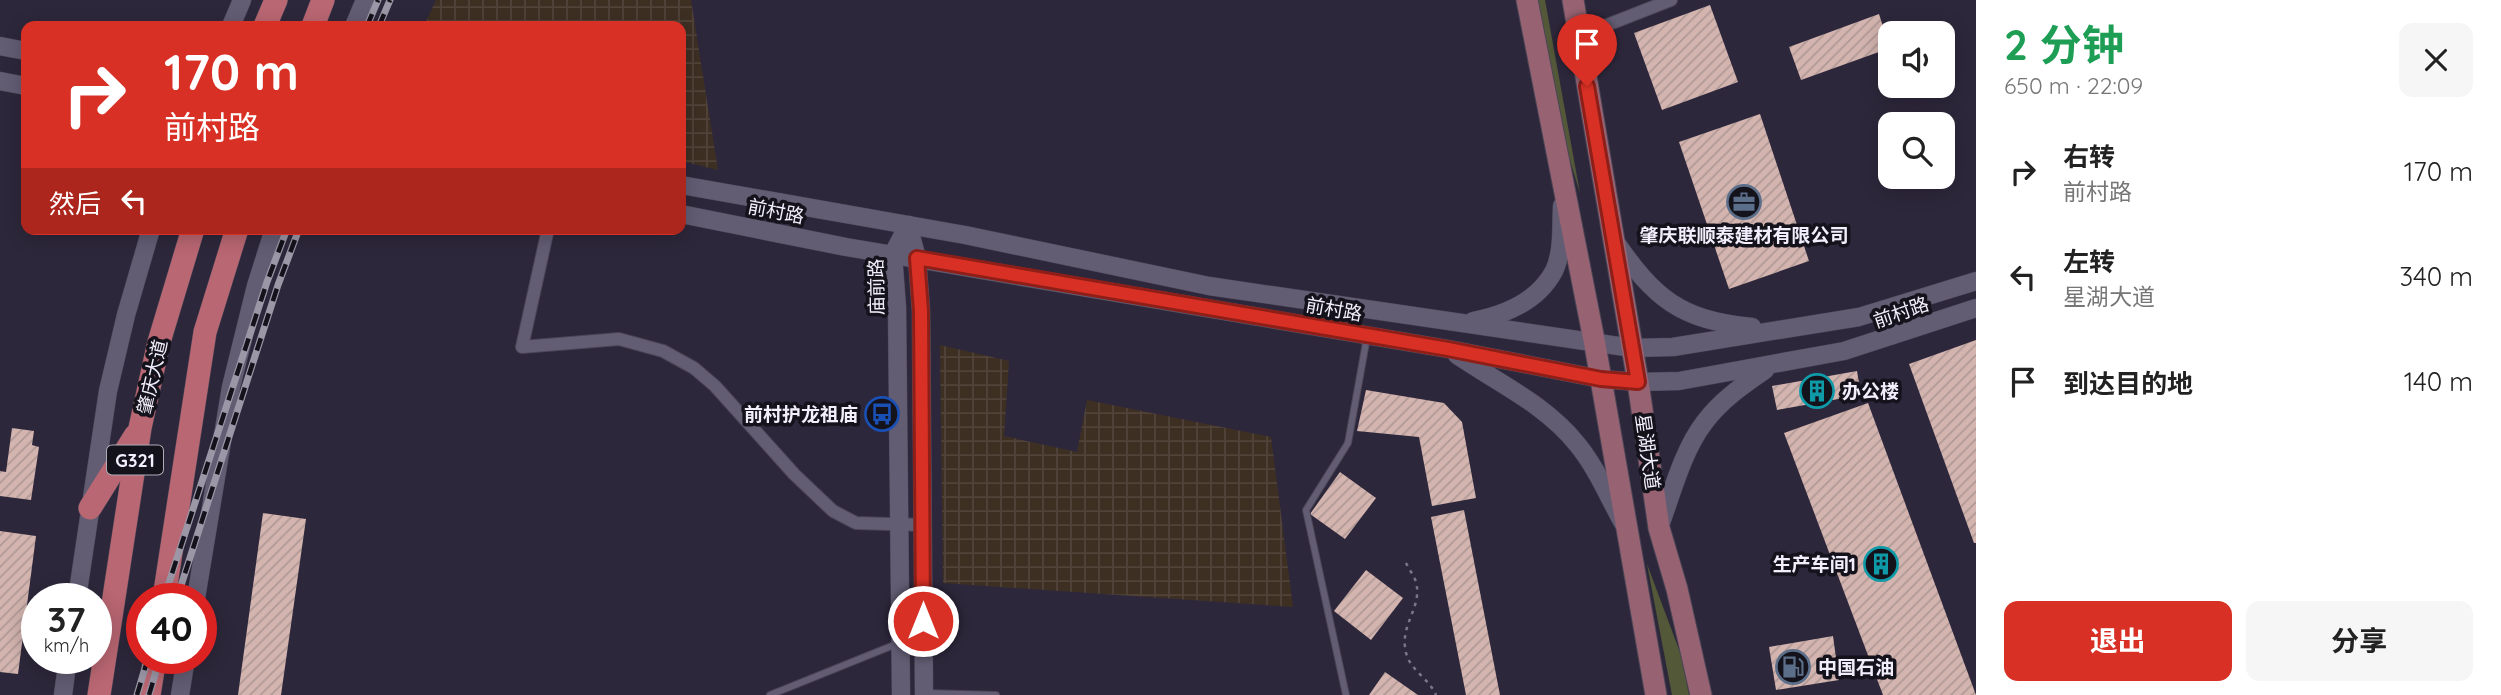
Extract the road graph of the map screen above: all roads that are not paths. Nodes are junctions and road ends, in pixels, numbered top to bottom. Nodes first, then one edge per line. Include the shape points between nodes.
1 (242, 0) edge
2 (276, 0) edge
3 (323, 0) edge
4 (365, 0) edge
5 (1527, 0) edge
6 (1573, 0) edge
7 (1671, 0) edge
8 (233, 21) edge
9 (267, 21) edge
10 (315, 21) edge
11 (356, 21) edge
12 (1579, 36) junction
13 (0, 46) edge
14 (21, 50) edge
15 (0, 81) edge
16 (21, 85) edge
17 (686, 186) edge
18 (1563, 187) junction
19 (686, 215) edge
20 (908, 225) junction
21 (149, 235) edge
22 (191, 235) edge
23 (235, 235) edge
24 (272, 235) edge
25 (547, 235) edge
26 (1612, 237) junction
27 (893, 254) junction
28 (917, 258) junction
29 (1976, 281) edge
30 (1976, 309) edge
31 (1859, 317) junction
32 (1459, 324) junction
33 (1777, 330) junction
34 (1367, 336) junction
35 (1595, 345) junction
36 (1867, 345) junction
37 (1632, 348) junction
38 (1448, 349) junction
39 (1771, 366) junction
40 (1601, 379) junction
41 (1638, 382) junction
42 (140, 428) junction
43 (90, 508) junction
44 (900, 525) junction
45 (923, 525) junction
46 (1659, 528) junction
47 (1626, 530) junction
48 (79, 583) edge
49 (165, 583) edge
50 (198, 583) edge
51 (901, 642) junction
52 (66, 674) edge
53 (152, 674) edge
54 (183, 674) edge
55 (924, 694) edge
56 (63, 695) edge
57 (100, 695) edge
58 (149, 695) edge
59 (180, 695) edge
60 (770, 695) edge
61 (901, 695) edge
62 (996, 695) edge
63 (1346, 695) edge
64 (1656, 695) edge
65 (1701, 695) edge

1 - 8 street
2 - 9 highway
3 - 10 highway
4 - 11 street
5 - 18 main road, 星湖大道
6 - 12 main road, 星湖大道
7 - 12 street
12 - 26 main road, 星湖大道
13 - 14 street
15 - 16 street
17 - 20 street, 前村路
18 - 32 street via 1559,251 1554,270 1539,290 1519,306
18 - 35 main road, 星湖大道
19 - 27 street, 前村路
20 - 27 street, 庙前路
20 - 28 street
20 - 32 street, 前村路 via 1209,286
21 - 43 street via 108,391
22 - 42 highway, 肇庆大道 / G321 via 159,342
23 - 49 highway, G321 via 205,332
24 - 50 street via 231,387
25 - 44 street via 523,347 619,339 663,351 715,386 832,511 856,523
26 - 33 street via 1634,269 1671,305 1723,324
26 - 37 main road, 星湖大道
27 - 28 street, 前村路
27 - 44 street, 庙前路
28 - 34 street, 前村路
28 - 45 street
29 - 31 street, 前村路
30 - 36 street, 前村路
31 - 33 street, 前村路
31 - 36 street via 1855,325 1859,339
32 - 35 street, 前村路
33 - 37 street, 前村路 via 1673,347
34 - 38 street, 前村路
34 - 63 lane via 1348,443 1306,510
35 - 37 street, 前村路
35 - 40 main road, 星湖大道
36 - 39 street, 前村路
37 - 41 main road, 星湖大道
38 - 40 street, 前村路
38 - 47 street via 1560,425 1595,472
39 - 41 street, 前村路 via 1679,381
39 - 46 street via 1719,405 1702,425
40 - 41 street, 前村路
40 - 47 main road, 星湖大道
41 - 46 main road, 星湖大道
42 - 43 highway
42 - 57 highway, 肇庆大道 / G321
43 - 48 street
44 - 45 street
44 - 51 street, 庙前路
45 - 55 street
46 - 65 main road, 星湖大道
47 - 64 main road, 星湖大道
51 - 60 lane
51 - 61 street, 庙前路
52 - 56 street
53 - 58 highway
54 - 59 street
55 - 62 lane

